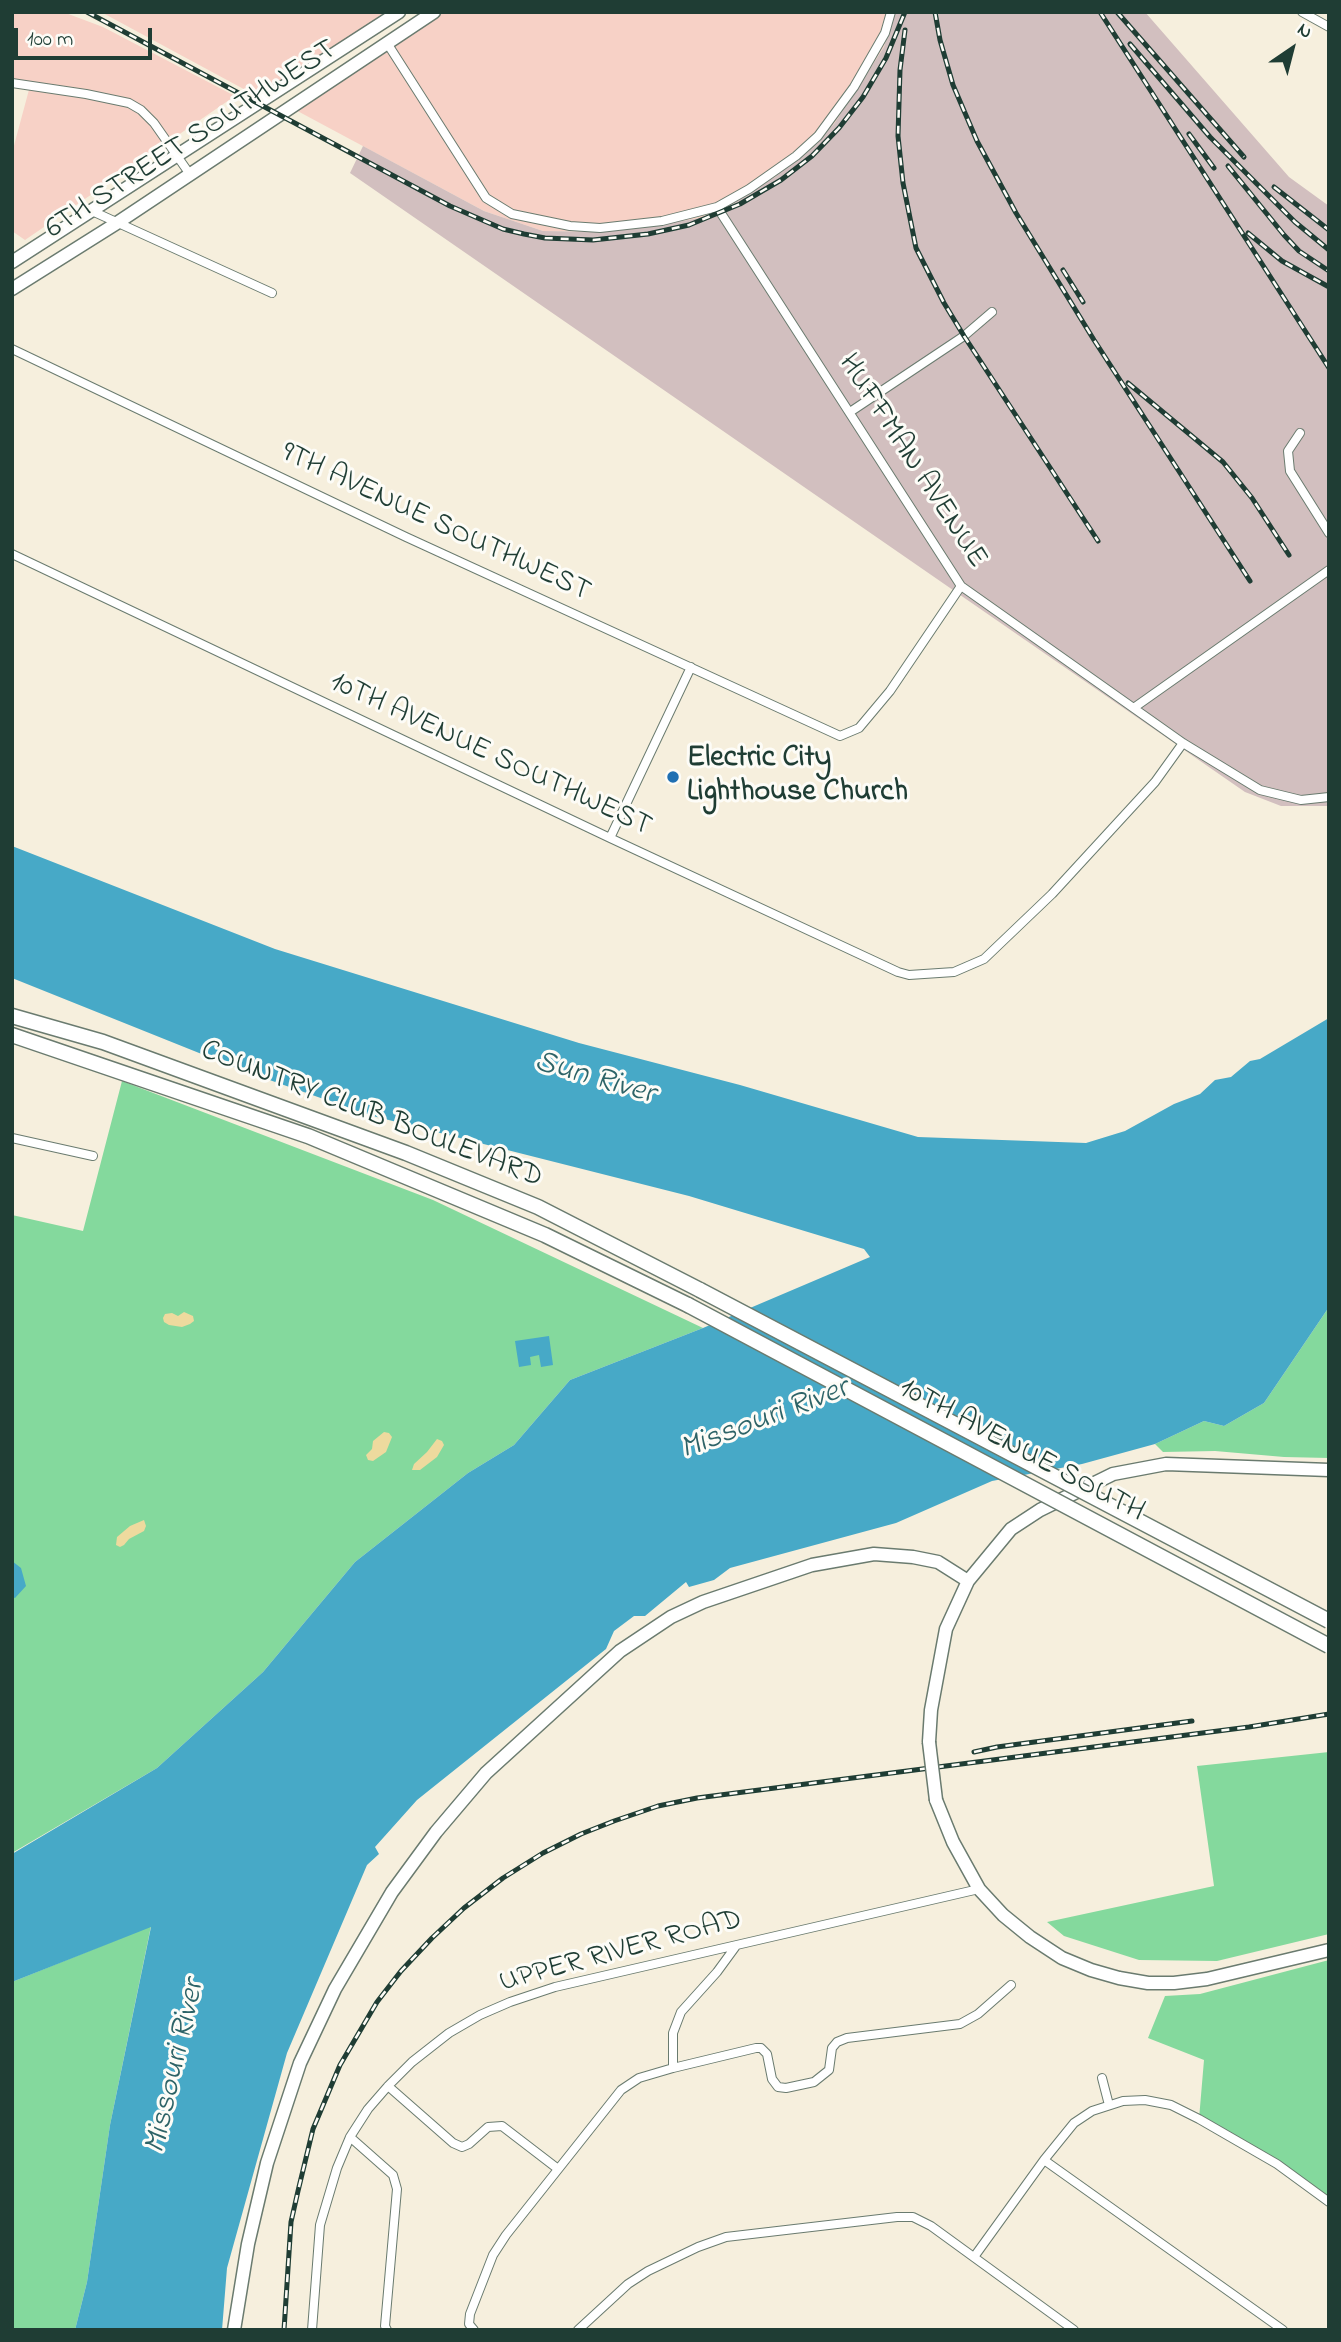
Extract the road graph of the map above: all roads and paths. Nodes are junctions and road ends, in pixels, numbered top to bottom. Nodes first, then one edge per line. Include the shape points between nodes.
1 (399, 12) edge
2 (434, 12) edge
3 (891, 12) edge
4 (1302, 12) edge
5 (1329, 27) edge
6 (387, 43) junction
7 (12, 83) edge
8 (177, 156) junction
9 (189, 173) junction
10 (718, 206) junction
11 (92, 211) junction
12 (117, 223) junction
13 (12, 262) edge
14 (12, 289) edge
15 (272, 293) dead end
16 (992, 312) dead end
17 (12, 349) edge
18 (850, 412) junction
19 (1300, 433) dead end
20 (1329, 533) edge
21 (12, 554) edge
22 (1329, 570) edge
23 (961, 586) junction
24 (691, 667) junction
25 (1135, 707) junction
26 (1184, 743) junction
27 (1329, 797) edge
28 (610, 838) junction
29 (12, 1016) edge
30 (12, 1035) edge
31 (12, 1138) edge
32 (93, 1156) dead end
33 (700, 1290) joint
34 (688, 1305) joint
35 (1329, 1470) edge
36 (968, 1581) junction
37 (1329, 1621) edge
38 (1329, 1646) edge
39 (979, 1889) junction
40 (736, 1946) junction
41 (1329, 1950) edge
42 (1011, 1985) dead end
43 (673, 2068) junction
44 (1102, 2078) dead end
45 (388, 2086) junction
46 (1110, 2105) junction
47 (350, 2137) junction
48 (1044, 2160) junction
49 (558, 2169) junction
50 (1329, 2202) edge
51 (974, 2257) junction
52 (234, 2330) edge
53 (312, 2330) edge
54 (387, 2330) edge
55 (474, 2330) edge
56 (578, 2330) edge
57 (1074, 2330) edge
58 (1283, 2330) edge

1 - 8 main road, 6TH STREET SOUTHWEST
2 - 6 main road, 6TH STREET SOUTHWEST
3 - 10 street via 885,33 859,78 818,136 796,156
4 - 5 street
6 - 9 main road, 6TH STREET SOUTHWEST
6 - 10 street via 486,198 512,214 600,228 662,221
7 - 8 street via 129,103 154,123
8 - 9 street
8 - 11 main road, 6TH STREET SOUTHWEST
9 - 12 main road, 6TH STREET SOUTHWEST
10 - 18 street, HUFFMAN AVENUE
11 - 12 street
11 - 13 main road, 6TH STREET SOUTHWEST
12 - 14 main road, 6TH STREET SOUTHWEST
12 - 15 street
16 - 18 street via 964,336
17 - 24 street, 9TH AVENUE SOUTHWEST
18 - 23 street, HUFFMAN AVENUE
19 - 20 street via 1289,451 1290,471
21 - 28 street, 10TH AVENUE SOUTHWEST
22 - 25 street
23 - 24 street, 9TH AVENUE SOUTHWEST via 890,691 859,728 840,736
23 - 25 street, HUFFMAN AVENUE
24 - 28 street
25 - 26 street, HUFFMAN AVENUE
26 - 27 street, HUFFMAN AVENUE via 1260,790 1301,800
26 - 28 street, 10TH AVENUE SOUTHWEST via 1155,782 1033,913 984,959 954,972 918,976 898,972
29 - 33 highway, COUNTRY CLUB BOULEVARD via 103,1042 406,1153 538,1207
30 - 34 highway, COUNTRY CLUB BOULEVARD via 308,1136 545,1235
31 - 32 street
33 - 37 highway, 10TH AVENUE SOUTH, bridge
34 - 38 highway, 10TH AVENUE SOUTH, bridge
35 - 36 main road via 1166,1464 1113,1474 1011,1529
36 - 39 main road, bridge via 946,1629 929,1742 936,1800
36 - 52 main road via 938,1562 874,1554 812,1565 703,1602 620,1651 486,1773 393,1892 335,1989 300,2063 264,2177
39 - 40 street, UPPER RIVER ROAD
39 - 41 main road via 1003,1915 1062,1958 1119,1978 1148,1983 1207,1979
40 - 43 street via 681,2012 673,2033
40 - 45 street, UPPER RIVER ROAD via 555,1987 510,2002 449,2033
42 - 43 street via 960,2024 837,2042 829,2070 814,2082 778,2087 761,2048
43 - 49 street via 639,2078 621,2090
44 - 46 street
45 - 47 street, UPPER RIVER ROAD
45 - 49 street via 453,2143 469,2144 496,2124
46 - 48 street via 1092,2110 1074,2123
46 - 50 street via 1123,2101 1171,2105 1277,2164
47 - 53 street, UPPER RIVER ROAD via 320,2225
47 - 54 street via 393,2175 397,2189
48 - 51 street
48 - 58 street
49 - 55 street via 493,2255 470,2314
51 - 56 street via 914,2217 726,2237 648,2271
51 - 57 street

